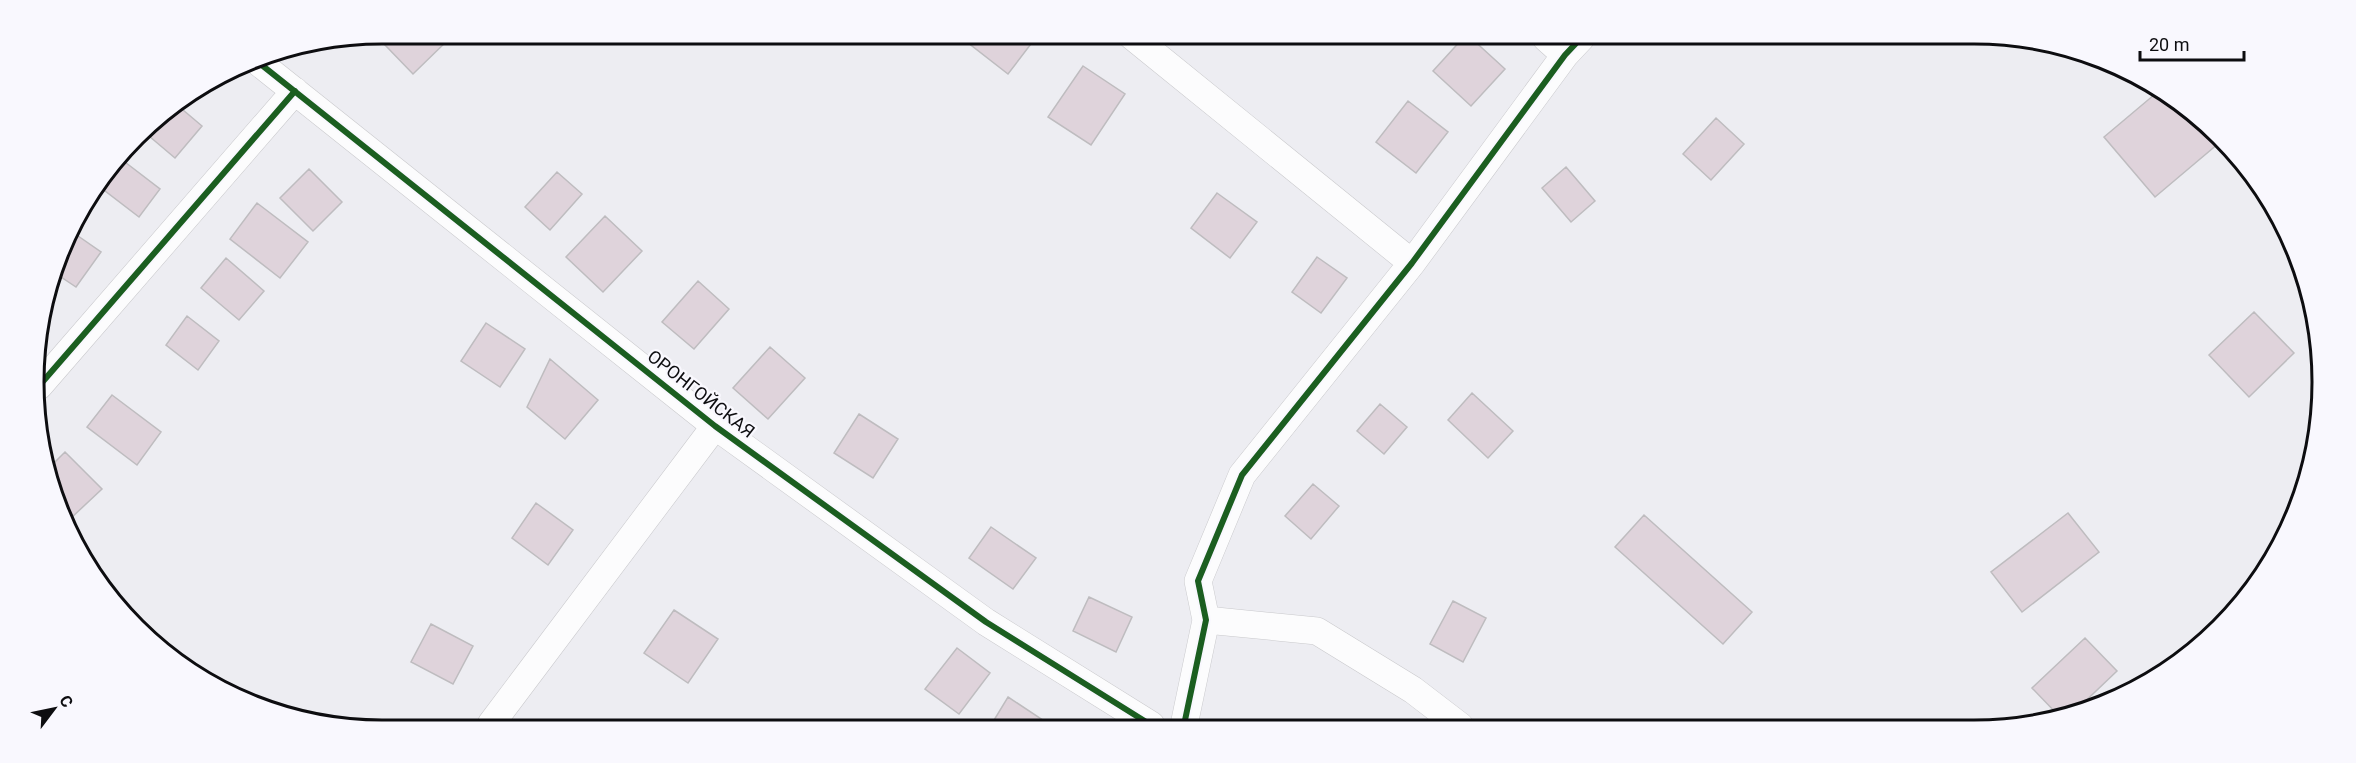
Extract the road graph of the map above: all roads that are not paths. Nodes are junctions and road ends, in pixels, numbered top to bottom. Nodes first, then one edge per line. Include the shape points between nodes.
1 (1142, 44) edge
2 (1563, 44) edge
3 (262, 65) edge
4 (295, 91) junction
5 (1412, 264) junction
6 (44, 380) edge
7 (715, 426) junction
8 (1206, 620) junction
9 (494, 720) edge
10 (1143, 720) edge
11 (1185, 720) edge
12 (1452, 720) edge

1 - 5 street
2 - 5 street
3 - 4 street, ОРОНГОЙСКАЯ
4 - 6 street
4 - 7 street, ОРОНГОЙСКАЯ
5 - 8 street via 1242,475 1198,581
7 - 9 street
7 - 10 street, ОРОНГОЙСКАЯ via 986,622
8 - 11 street
8 - 12 street via 1317,631 1413,690

